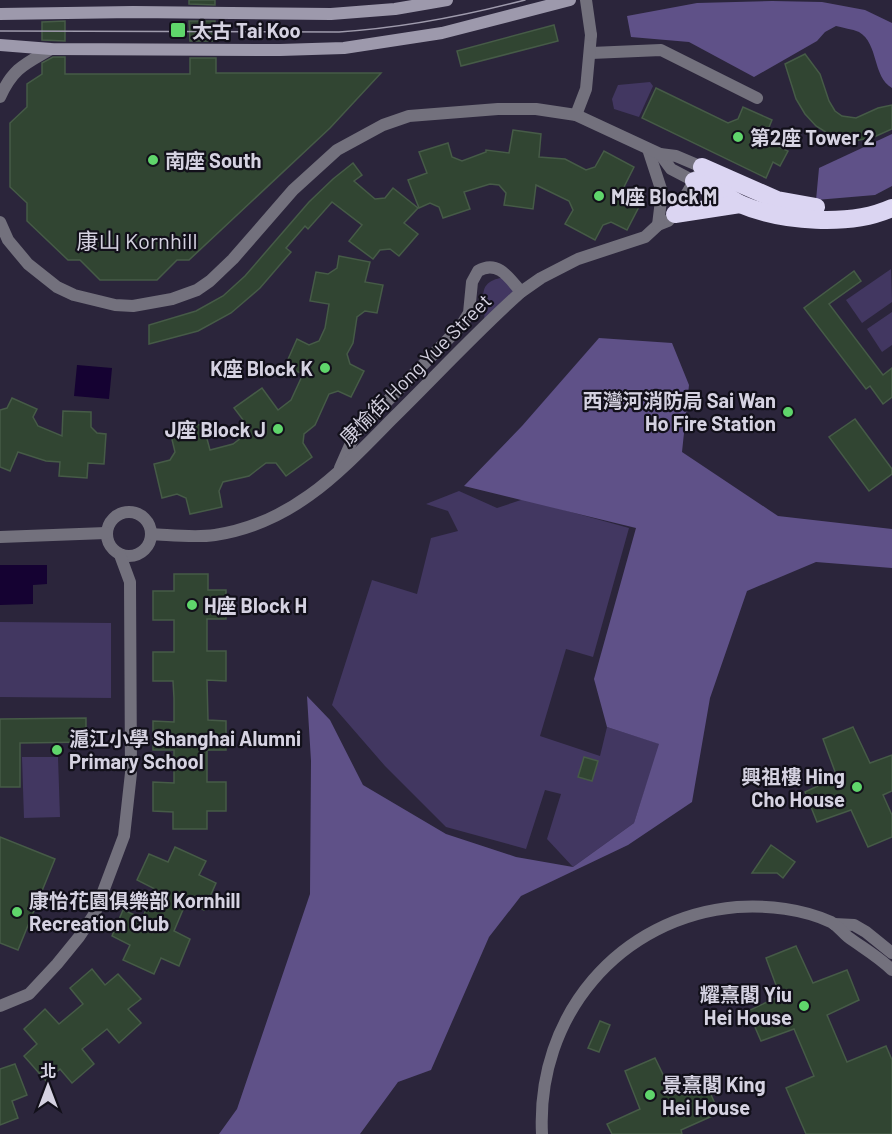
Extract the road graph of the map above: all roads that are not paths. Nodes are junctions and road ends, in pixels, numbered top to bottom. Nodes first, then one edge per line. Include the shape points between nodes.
1 (447, 0) edge
2 (586, 0) edge
3 (567, 1) edge
4 (0, 14) edge
5 (0, 45) edge
6 (51, 49) junction
7 (591, 53) junction
8 (0, 98) edge
9 (757, 98) dead end
10 (576, 116) junction
11 (654, 152) junction
12 (698, 174) junction
13 (892, 195) edge
14 (740, 204) junction
15 (892, 208) edge
16 (675, 214) junction
17 (0, 222) edge
18 (658, 225) junction
19 (521, 292) junction
20 (337, 475) junction
21 (106, 533) junction
22 (151, 534) junction
23 (0, 537) edge
24 (141, 553) junction
25 (120, 555) junction
26 (130, 582) junction
27 (834, 924) junction
28 (892, 952) edge
29 (892, 970) edge
30 (0, 1006) edge
31 (542, 1134) edge

1 - 4 main road via 331,14
2 - 7 street, bridge
3 - 6 main road via 442,33 344,48
5 - 6 main road
6 - 8 street via 18,69
7 - 9 street via 661,50
7 - 10 street via 586,89
10 - 11 street
10 - 17 street via 536,109 498,109 409,116 383,125 337,150 293,190 210,281 197,290 147,304 115,305 57,287 28,264 8,240
11 - 12 street via 676,156
11 - 18 street via 662,192
12 - 13 highway via 801,206 850,207
12 - 14 highway
12 - 16 street, 康愉街 Hong Yue Street
14 - 15 highway via 774,214 828,219 854,219
14 - 16 highway
16 - 18 street, 康愉街 Hong Yue Street
18 - 19 street, 康愉街 Hong Yue Street via 645,237 560,267
19 - 20 street, 康愉街 Hong Yue Street
19 - 20 street, 康愉街 Hong Yue Street via 500,270 487,267 478,271 473,278 471,307 465,320 355,434
20 - 22 street, 康愉街 Hong Yue Street via 298,504 250,526 202,536
21 - 22 street via 118,515 133,512 146,520
21 - 23 street
21 - 25 street via 110,547
22 - 24 street
24 - 25 street
24 - 26 street
25 - 26 street
26 - 30 street via 131,773 124,836 95,913 79,937 29,994
27 - 28 street via 854,926
27 - 29 street
27 - 31 street via 784,909 728,908 667,924 626,949 589,984 562,1025 547,1071

